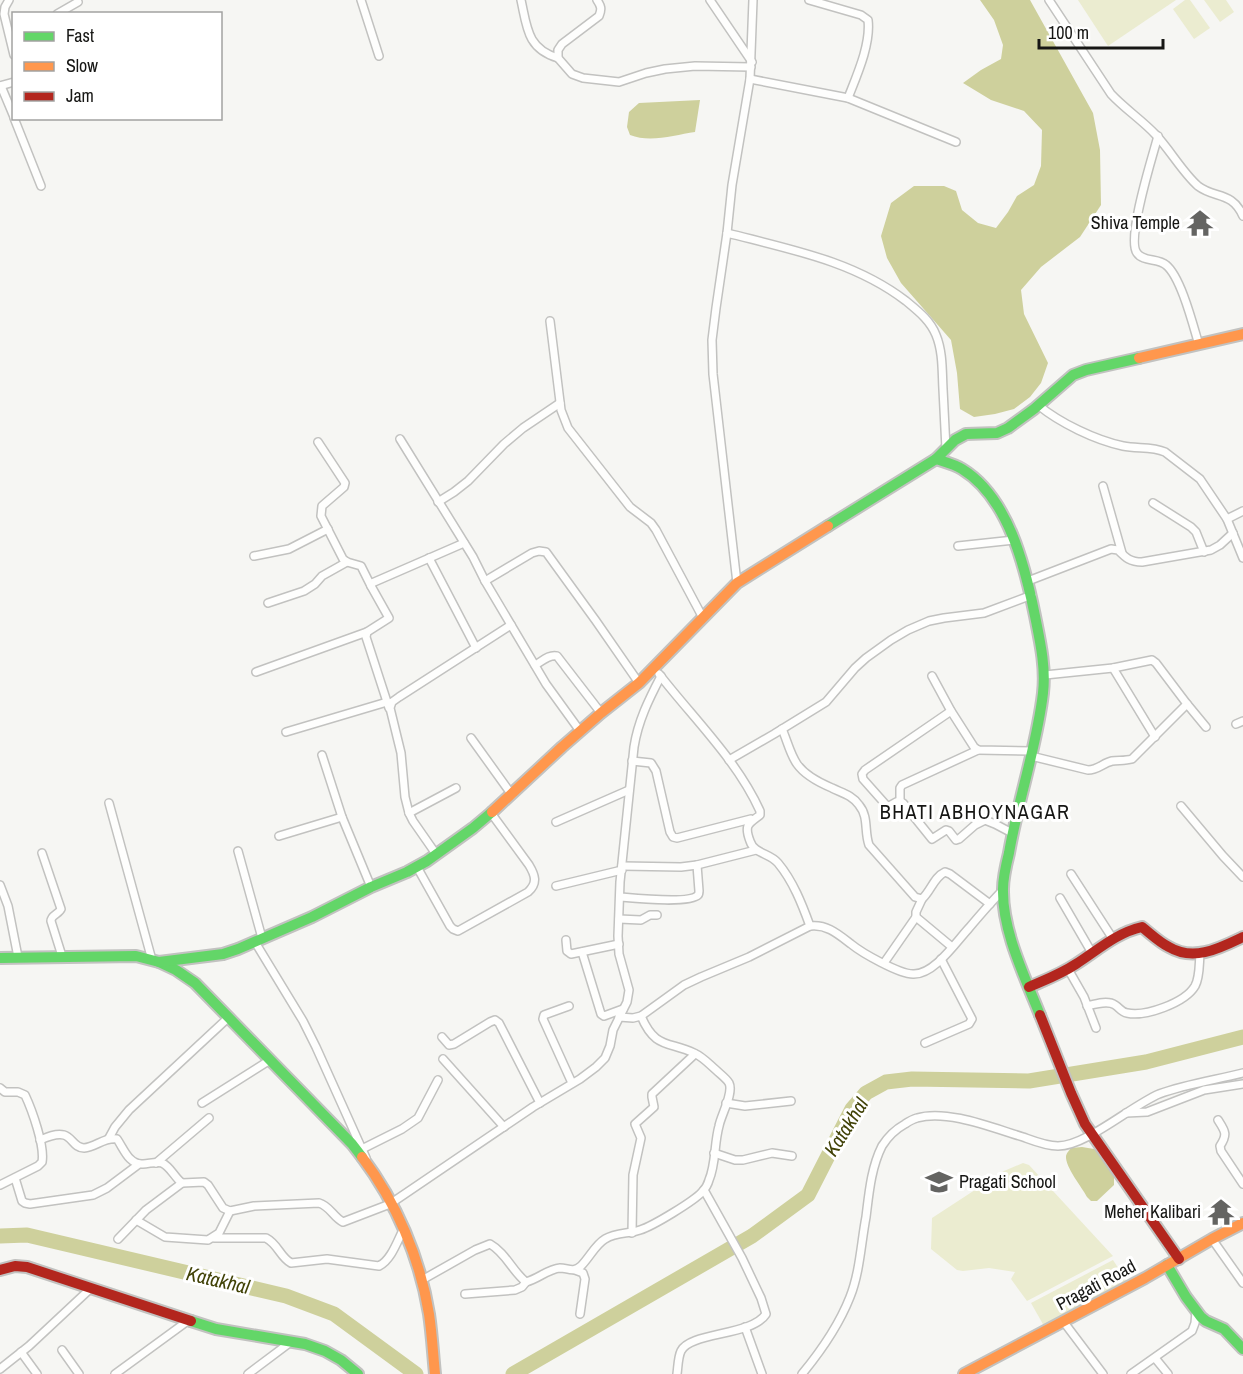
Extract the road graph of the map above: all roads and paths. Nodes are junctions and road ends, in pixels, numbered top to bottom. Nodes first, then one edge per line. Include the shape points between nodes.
1 (9, 0) edge
2 (361, 0) edge
3 (521, 0) edge
4 (597, 0) edge
5 (753, 0) edge
6 (809, 0) edge
7 (1049, 0) edge
8 (713, 1) edge
9 (78, 2) dead end
10 (60, 12) edge
11 (11, 39) edge
12 (379, 56) dead end
13 (558, 58) junction
14 (751, 64) junction
15 (750, 78) junction
16 (1, 86) edge
17 (848, 98) junction
18 (12, 113) edge
19 (15, 120) edge
20 (1158, 136) junction
21 (956, 142) dead end
22 (41, 186) dead end
23 (1243, 216) edge
24 (727, 233) junction
25 (550, 321) dead end
26 (1243, 334) edge
27 (1199, 345) junction
28 (560, 403) junction
29 (1038, 405) junction
30 (400, 439) dead end
31 (318, 442) dead end
32 (946, 449) junction
33 (936, 459) junction
34 (1102, 486) dead end
35 (438, 502) junction
36 (1153, 503) dead end
37 (1243, 512) edge
38 (1227, 519) junction
39 (328, 529) junction
40 (1233, 534) junction
41 (1014, 540) junction
42 (464, 543) junction
43 (958, 546) dead end
44 (1204, 552) junction
45 (1123, 555) junction
46 (254, 556) dead end
47 (429, 558) junction
48 (1243, 558) edge
49 (346, 562) junction
50 (485, 581) junction
51 (1028, 581) junction
52 (737, 583) junction
53 (371, 585) junction
54 (1032, 595) junction
55 (268, 603) dead end
56 (703, 618) junction
57 (511, 625) junction
58 (367, 632) junction
59 (476, 648) junction
60 (535, 665) junction
61 (1113, 668) junction
62 (256, 672) dead end
63 (658, 672) junction
64 (1045, 675) junction
65 (932, 676) dead end
66 (639, 683) junction
67 (1187, 704) junction
68 (388, 705) junction
69 (951, 711) junction
70 (601, 713) junction
71 (1206, 727) dead end
72 (782, 729) junction
73 (580, 731) junction
74 (286, 732) dead end
75 (1155, 737) junction
76 (471, 738) dead end
77 (978, 750) junction
78 (1031, 754) junction
79 (322, 755) dead end
80 (729, 760) junction
81 (632, 761) junction
82 (456, 788) dead end
83 (629, 790) junction
84 (512, 795) junction
85 (900, 801) junction
86 (109, 803) dead end
87 (1181, 806) dead end
88 (409, 813) junction
89 (491, 813) junction
90 (342, 817) junction
91 (756, 818) junction
92 (556, 822) dead end
93 (1012, 833) junction
94 (279, 836) dead end
95 (756, 850) junction
96 (238, 851) dead end
97 (42, 853) dead end
98 (436, 854) junction
99 (697, 865) junction
100 (417, 867) junction
101 (622, 868) junction
102 (1071, 874) dead end
103 (1243, 877) edge
104 (0, 885) edge
105 (556, 886) dead end
106 (371, 887) junction
107 (1003, 890) junction
108 (620, 897) junction
109 (922, 898) junction
110 (1060, 898) dead end
111 (990, 904) junction
112 (657, 915) dead end
113 (916, 917) junction
114 (619, 919) junction
115 (810, 926) junction
116 (1242, 938) edge
117 (1113, 939) junction
118 (259, 940) junction
119 (566, 940) dead end
120 (619, 945) junction
121 (952, 947) junction
122 (582, 952) junction
123 (1092, 953) junction
124 (1200, 954) junction
125 (62, 956) junction
126 (18, 957) junction
127 (0, 958) edge
128 (941, 959) junction
129 (156, 961) junction
130 (884, 963) junction
131 (1068, 969) junction
132 (1029, 987) junction
133 (569, 1006) dead end
134 (1088, 1006) junction
135 (623, 1009) junction
136 (641, 1016) junction
137 (229, 1017) junction
138 (619, 1017) junction
139 (1096, 1028) dead end
140 (442, 1036) dead end
141 (925, 1043) dead end
142 (695, 1054) junction
143 (443, 1059) dead end
144 (270, 1060) junction
145 (1243, 1073) edge
146 (438, 1080) dead end
147 (572, 1083) junction
148 (1243, 1084) edge
149 (2, 1091) edge
150 (791, 1101) dead end
151 (202, 1103) dead end
152 (540, 1103) junction
153 (726, 1103) junction
154 (1126, 1113) junction
155 (209, 1118) dead end
156 (1218, 1120) dead end
157 (504, 1127) junction
158 (1091, 1134) junction
159 (110, 1138) junction
160 (40, 1140) junction
161 (362, 1149) junction
162 (714, 1153) junction
163 (792, 1156) dead end
164 (156, 1162) junction
165 (139, 1164) junction
166 (372, 1171) junction
167 (15, 1178) junction
168 (182, 1184) junction
169 (1243, 1184) edge
170 (0, 1185) edge
171 (704, 1191) junction
172 (390, 1204) junction
173 (230, 1211) junction
174 (136, 1220) junction
175 (1243, 1223) edge
176 (403, 1230) junction
177 (632, 1233) junction
178 (214, 1238) junction
179 (118, 1239) dead end
180 (1212, 1239) junction
181 (1179, 1259) junction
182 (1167, 1265) junction
183 (0, 1270) edge
184 (575, 1270) junction
185 (422, 1280) junction
186 (526, 1282) junction
187 (1243, 1283) edge
188 (90, 1289) junction
189 (465, 1293) dead end
190 (1196, 1311) junction
191 (580, 1314) dead end
192 (189, 1320) junction
193 (1063, 1321) junction
194 (745, 1328) junction
195 (292, 1341) junction
196 (1243, 1349) edge
197 (62, 1350) dead end
198 (21, 1352) junction
199 (1155, 1358) junction
200 (0, 1368) edge
201 (37, 1374) edge
202 (80, 1374) edge
203 (115, 1374) edge
204 (248, 1374) edge
205 (358, 1374) edge
206 (435, 1374) edge
207 (677, 1374) edge
208 (762, 1374) edge
209 (802, 1374) edge
210 (964, 1374) edge
211 (1103, 1374) edge
212 (1131, 1374) edge
213 (1168, 1374) edge

1 - 11 street via 4,14
2 - 12 street
3 - 13 street via 534,43
4 - 13 street via 602,10 599,16 562,44
5 - 14 street
6 - 17 street via 868,20 867,41
7 - 20 street via 1103,85 1120,105
8 - 14 street
9 - 10 street
13 - 14 street via 572,74 619,82 665,69
14 - 15 street
15 - 17 street
15 - 24 street
16 - 18 street
17 - 21 street
19 - 22 street
20 - 23 street via 1199,187 1233,201
20 - 27 street via 1136,219 1134,248 1143,258 1164,262 1171,270
24 - 32 street via 838,263 881,284 917,309 929,321 942,355
24 - 52 street via 712,340
25 - 28 street
26 - 27 street
27 - 29 street via 1086,370 1073,375
28 - 35 street via 523,428 468,481
28 - 56 street via 568,428 630,507 656,530
29 - 32 street via 1008,428 997,433 966,435
29 - 38 street via 1070,426 1109,442 1165,452 1200,479
30 - 35 street
31 - 39 street via 345,483 322,506 321,516
32 - 33 street
33 - 41 street via 964,470 977,482 1002,515
33 - 52 street
34 - 45 street
35 - 42 street
36 - 44 street via 1191,527
37 - 38 street
38 - 40 street
39 - 46 street via 289,549
39 - 49 street
40 - 44 street
40 - 48 street
41 - 43 street
41 - 51 street
42 - 47 street
42 - 50 street
44 - 45 street via 1142,562 1132,562
45 - 51 street via 1111,549
47 - 53 street
47 - 59 street
49 - 53 street via 361,566
49 - 55 street via 304,591
50 - 57 street
50 - 66 street via 532,553 546,552
51 - 54 street
52 - 56 street
53 - 58 street via 389,618
54 - 64 street
54 - 72 street via 984,613 929,621 908,630 866,658 826,702
56 - 63 street
57 - 59 street
57 - 60 street
58 - 62 street
58 - 68 street
59 - 68 street
60 - 70 street via 557,656
60 - 73 street
61 - 64 street
61 - 67 street via 1152,660
61 - 75 street
63 - 66 street
63 - 80 street
63 - 81 street via 637,730
64 - 78 street
65 - 69 street
66 - 70 street
67 - 71 street
67 - 75 street
68 - 74 street
68 - 88 street via 401,753
69 - 77 street
69 - 85 street via 862,774 888,806
70 - 73 street
72 - 80 street
72 - 109 street via 801,769 858,802 866,818 869,845 915,897
73 - 84 street
75 - 78 street via 1132,759 1113,761 1094,770
76 - 84 street
77 - 78 street
77 - 85 street via 902,785
78 - 93 street
79 - 90 street
80 - 91 street via 758,808 760,815
81 - 83 street
81 - 91 street via 651,763 656,771 673,837
82 - 88 street
83 - 92 street
83 - 101 street
84 - 89 street
85 - 93 street via 932,839 946,830 959,839 985,820
86 - 129 street
87 - 103 street
88 - 98 street
89 - 98 street
89 - 100 street via 534,874 535,881 528,892 458,930 453,929
90 - 94 street
90 - 106 street
91 - 95 street via 747,829
93 - 107 street
95 - 99 street
95 - 115 street via 778,862 797,893
96 - 118 street
97 - 125 street via 61,909 51,921
98 - 100 street
99 - 101 street
99 - 108 street via 696,897
100 - 106 street
101 - 105 street
101 - 108 street
102 - 117 street
104 - 126 street
106 - 118 street
107 - 111 street
107 - 132 street via 1007,922
108 - 114 street
109 - 111 street via 945,872
109 - 113 street
110 - 123 street
111 - 121 street
112 - 114 street via 641,920
113 - 121 street
113 - 130 street
114 - 120 street
115 - 130 street via 827,927
115 - 136 street via 684,985
116 - 124 street
117 - 123 street
117 - 124 street via 1131,928 1142,927 1171,948
118 - 129 street via 223,954
118 - 161 street via 312,1038
119 - 122 street via 571,954
120 - 122 street
120 - 135 street via 629,990
121 - 128 street
122 - 135 street via 601,1014
123 - 131 street
124 - 134 street via 1196,984 1179,1002 1132,1013 1110,1002
125 - 126 street
125 - 129 street via 136,956
126 - 127 street
128 - 130 street via 922,973 913,974
128 - 141 street via 972,1019 969,1024
129 - 137 street via 195,983
131 - 132 street
131 - 134 street
132 - 158 street
133 - 147 street via 544,1015 543,1019
134 - 139 street
135 - 138 street
136 - 138 street
136 - 142 street via 655,1038
137 - 144 street
137 - 159 street via 129,1110
138 - 147 street via 605,1058
140 - 152 street via 449,1045 454,1044 495,1020
142 - 153 street via 730,1085
142 - 177 street via 652,1094 654,1107 635,1124 641,1138 633,1175
143 - 157 street
144 - 151 street
144 - 166 street via 352,1144
145 - 154 street via 1177,1088
146 - 161 street via 418,1118
147 - 152 street
148 - 154 street via 1204,1090 1147,1112
149 - 160 street via 25,1095
150 - 153 street via 745,1107
152 - 157 street
153 - 162 street
154 - 158 street
155 - 164 street
156 - 169 street via 1226,1134 1221,1151
157 - 172 street
158 - 181 street
158 - 209 street via 1058,1146 981,1124 934,1116 916,1118 898,1128 883,1144 872,1173 851,1296 826,1342
159 - 160 street via 86,1148 80,1148 63,1134
159 - 165 street via 117,1139 128,1157
160 - 167 street via 42,1162
161 - 166 street
162 - 163 street via 735,1160 772,1153
162 - 171 street
164 - 165 street
164 - 168 street via 169,1168
165 - 167 street via 93,1196 30,1204 22,1201
166 - 172 street
167 - 170 street
168 - 173 street via 204,1182 223,1208
168 - 174 street
171 - 177 street via 652,1225
171 - 194 street via 742,1258 766,1314 763,1320
172 - 173 street via 343,1222 319,1203
172 - 176 street
173 - 178 street
174 - 178 street via 165,1237
174 - 179 street
175 - 180 street, Pragati Road
176 - 178 street via 388,1258 379,1266 327,1259 291,1263 266,1238
176 - 185 street
177 - 184 street via 603,1240
180 - 181 street, Pragati Road
180 - 187 street
181 - 182 street, Pragati Road
182 - 190 street
182 - 193 street, Pragati Road
183 - 188 street via 27,1267
184 - 186 street via 558,1268
184 - 191 street via 583,1273 585,1279
185 - 186 street via 490,1244
185 - 206 street
186 - 189 street via 515,1290
188 - 192 street
188 - 198 street
190 - 196 street via 1203,1320 1224,1329
190 - 199 street via 1192,1331
192 - 195 street via 216,1329
192 - 203 street
193 - 210 street, Pragati Road
193 - 211 street
194 - 207 street via 690,1342 681,1351
194 - 208 street
195 - 204 street
195 - 205 street via 325,1351
197 - 202 street
198 - 200 street
198 - 201 street
199 - 212 street
199 - 213 street

